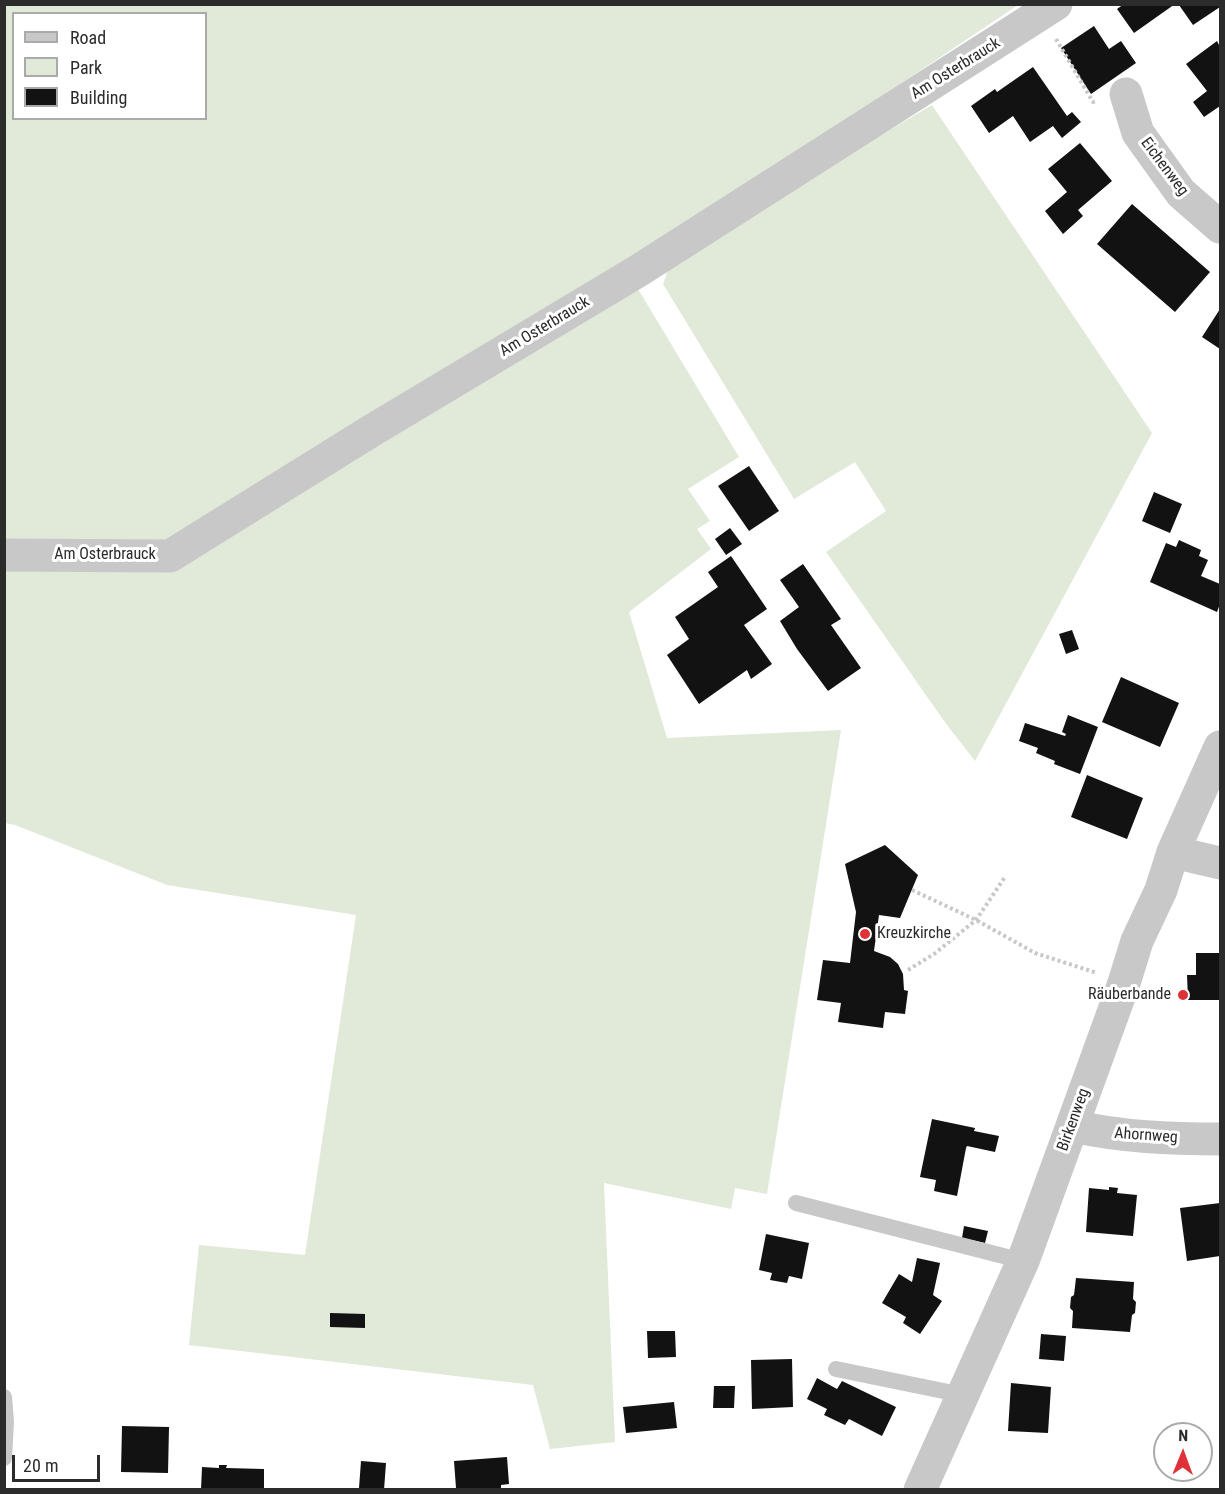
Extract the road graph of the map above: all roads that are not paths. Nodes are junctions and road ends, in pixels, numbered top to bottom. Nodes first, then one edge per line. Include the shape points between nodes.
1 (1049, 10) edge
2 (1126, 94) road end
3 (1221, 227) edge
4 (4, 555) edge
5 (1221, 747) edge
6 (1173, 852) junction
7 (1221, 863) edge
8 (1072, 1126) junction
9 (1221, 1139) edge
10 (796, 1203) dead end
11 (1023, 1261) junction
12 (836, 1369) dead end
13 (963, 1395) junction
14 (4, 1397) edge
15 (4, 1458) edge
16 (920, 1490) edge

1 - 4 street, Am Osterbrauck via 638,271 170,556
2 - 3 street, Eichenweg via 1138,133 1181,192
5 - 6 street, Birkenweg
6 - 7 street
6 - 8 street, Birkenweg
8 - 9 street, Ahornweg via 1156,1138
8 - 11 street, Birkenweg
10 - 11 lane
11 - 13 street, Birkenweg
12 - 13 lane
13 - 16 street, Birkenweg
14 - 15 lane

